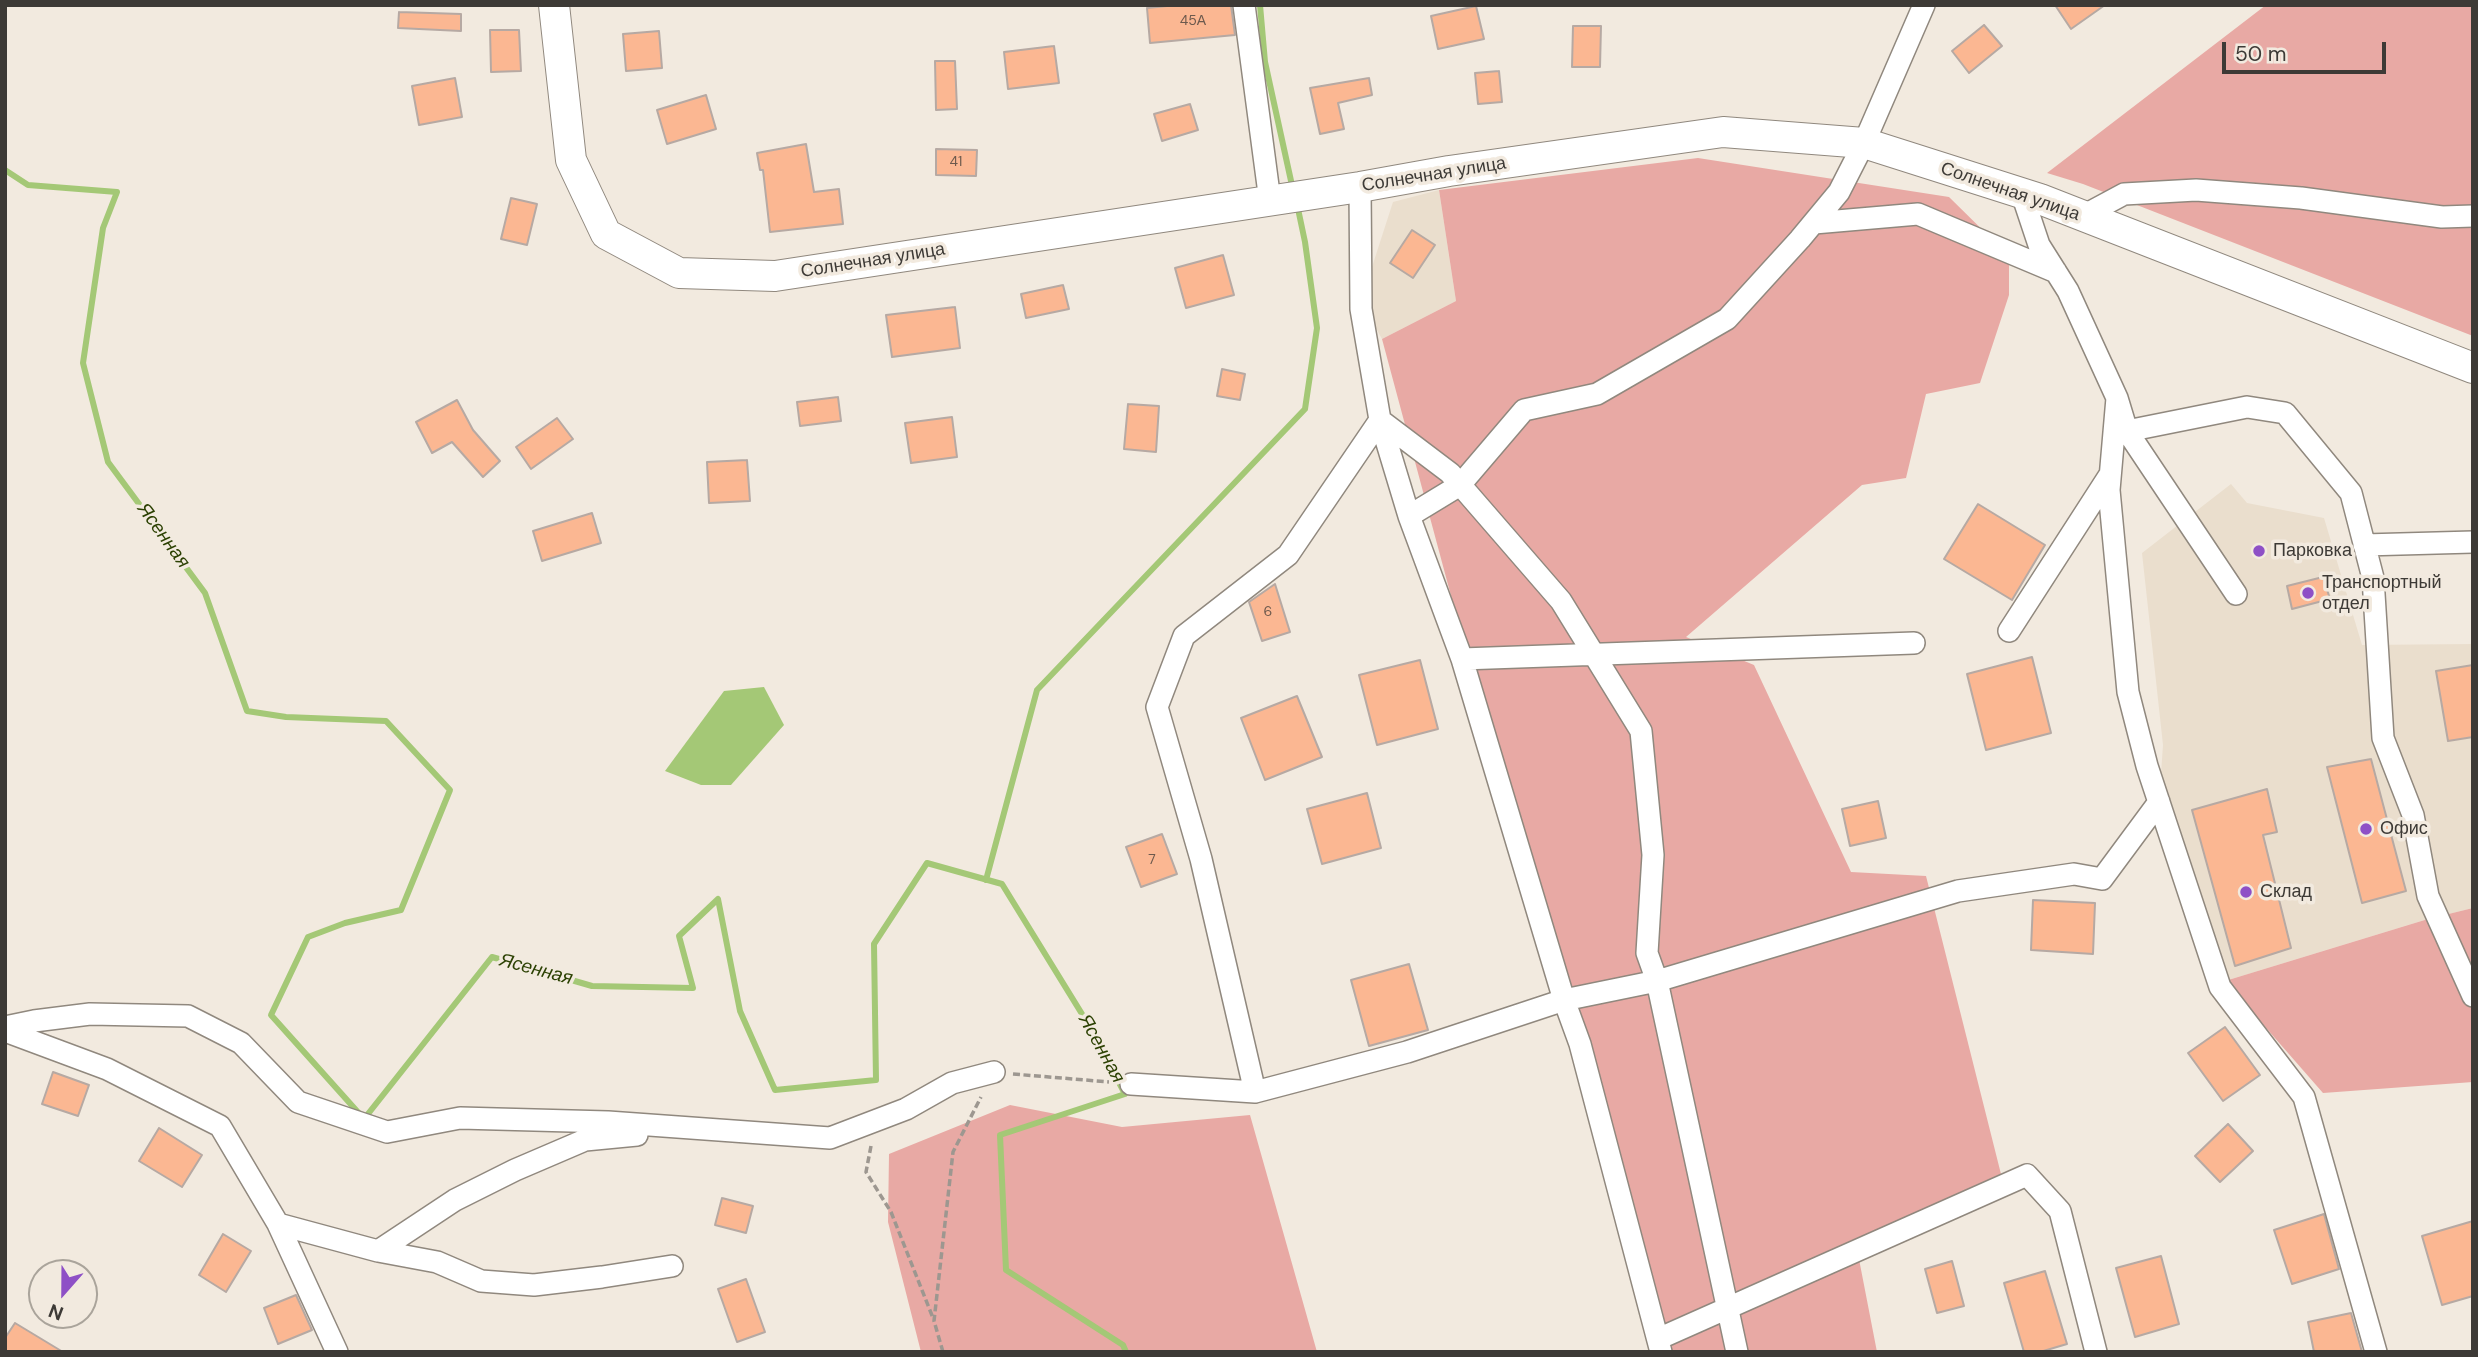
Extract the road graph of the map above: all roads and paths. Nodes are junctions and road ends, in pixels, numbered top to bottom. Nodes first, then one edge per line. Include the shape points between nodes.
1 (554, 5) edge
2 (1244, 5) edge
3 (1924, 5) edge
4 (1864, 143) junction
5 (1360, 187) junction
6 (2022, 194) junction
7 (1270, 201) junction
8 (2083, 216) junction
9 (2473, 216) edge
10 (1814, 223) junction
11 (2056, 272) junction
12 (2473, 368) edge
13 (2117, 398) junction
14 (1380, 420) junction
15 (2127, 431) junction
16 (2110, 474) junction
17 (1460, 485) junction
18 (1409, 516) junction
19 (2473, 542) edge
20 (2364, 545) junction
21 (2236, 594) dead end
22 (2009, 631) dead end
23 (1914, 643) dead end
24 (1593, 653) junction
25 (1462, 659) junction
26 (2159, 802) junction
27 (1657, 981) junction
28 (2473, 996) edge
29 (1564, 1000) junction
30 (5, 1029) edge
31 (994, 1072) junction
32 (1106, 1082) dead end
33 (1131, 1084) dead end
34 (1255, 1092) junction
35 (691, 1128) junction
36 (872, 1142) dead end
37 (278, 1224) junction
38 (378, 1251) junction
39 (673, 1266) dead end
40 (1726, 1310) junction
41 (934, 1321) junction
42 (1660, 1346) edge
43 (337, 1352) edge
44 (943, 1352) edge
45 (1737, 1352) edge
46 (2096, 1352) edge
47 (2376, 1352) edge

1 - 7 street, Солнечная улица via 571,160 606,234 679,273 775,276
2 - 7 street
3 - 4 street
4 - 5 street, Солнечная улица via 1723,132
4 - 6 street, Солнечная улица
4 - 10 street via 1839,192
5 - 7 street, Солнечная улица
5 - 14 street via 1361,309
6 - 8 street, Солнечная улица
6 - 11 street via 2039,245
8 - 9 street via 2124,194 2196,190 2301,198 2442,217
8 - 12 street, Солнечная улица
10 - 11 street via 1918,214
10 - 17 street via 1727,319 1597,394 1524,410
11 - 13 street
13 - 15 street
13 - 16 street
14 - 17 street
14 - 18 street
14 - 34 street via 1288,555 1184,636 1157,707 1201,859
15 - 20 street via 2247,407 2285,413 2351,493
15 - 21 street
16 - 22 street
16 - 26 street via 2128,692
17 - 18 street
17 - 24 street via 1561,601
18 - 25 street
19 - 20 street
20 - 28 street via 2373,578 2383,738 2413,815 2428,896
23 - 24 street
24 - 25 street
24 - 27 street via 1641,731 1653,855 1647,953
25 - 29 street
26 - 27 street via 2102,879 2074,874 1958,891
26 - 47 street via 2220,987 2304,1097
27 - 29 street
27 - 40 street
29 - 34 street via 1407,1052
29 - 42 street via 1580,1044
30 - 35 street via 90,1014 188,1016 241,1043 298,1102 387,1132 460,1118
30 - 37 street via 107,1069 220,1126
31 - 32 path
31 - 35 street via 952,1083 906,1109 831,1138
31 - 41 path via 953,1152
33 - 34 street
35 - 38 street via 585,1140 455,1200
36 - 41 path via 866,1172 891,1212
37 - 38 street
37 - 43 street
38 - 39 street via 437,1262 481,1281 534,1285
40 - 42 street
40 - 45 street
40 - 46 street via 2027,1175 2060,1211
41 - 44 path

